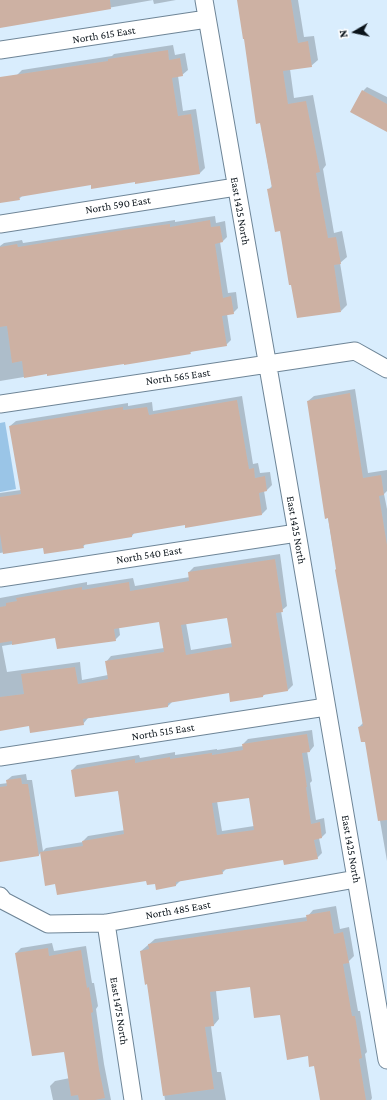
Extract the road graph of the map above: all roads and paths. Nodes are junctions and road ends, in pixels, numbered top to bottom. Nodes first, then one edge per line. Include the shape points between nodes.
1 (204, 0) edge
2 (207, 19) junction
3 (0, 50) edge
4 (236, 187) junction
5 (0, 224) edge
6 (267, 364) junction
7 (387, 369) edge
8 (0, 404) edge
9 (297, 533) junction
10 (0, 578) edge
11 (326, 707) junction
12 (0, 757) edge
13 (356, 879) junction
14 (2, 899) edge
15 (106, 923) junction
16 (387, 1060) edge
17 (133, 1100) edge

1 - 2 street, East 1425 North
2 - 3 street, North 615 East
2 - 4 street, East 1425 North
4 - 5 street, North 590 East
4 - 6 street, East 1425 North
6 - 7 street, North 565 East via 355,351
6 - 8 street, North 565 East
6 - 9 street, East 1425 North
9 - 10 street, North 540 East
9 - 11 street, East 1425 North
11 - 12 street, North 515 East
11 - 13 street, East 1425 North
13 - 15 street, North 485 East
13 - 16 street, East 1425 North
14 - 15 street, North 485 East via 48,924
15 - 17 street, East 1475 North

